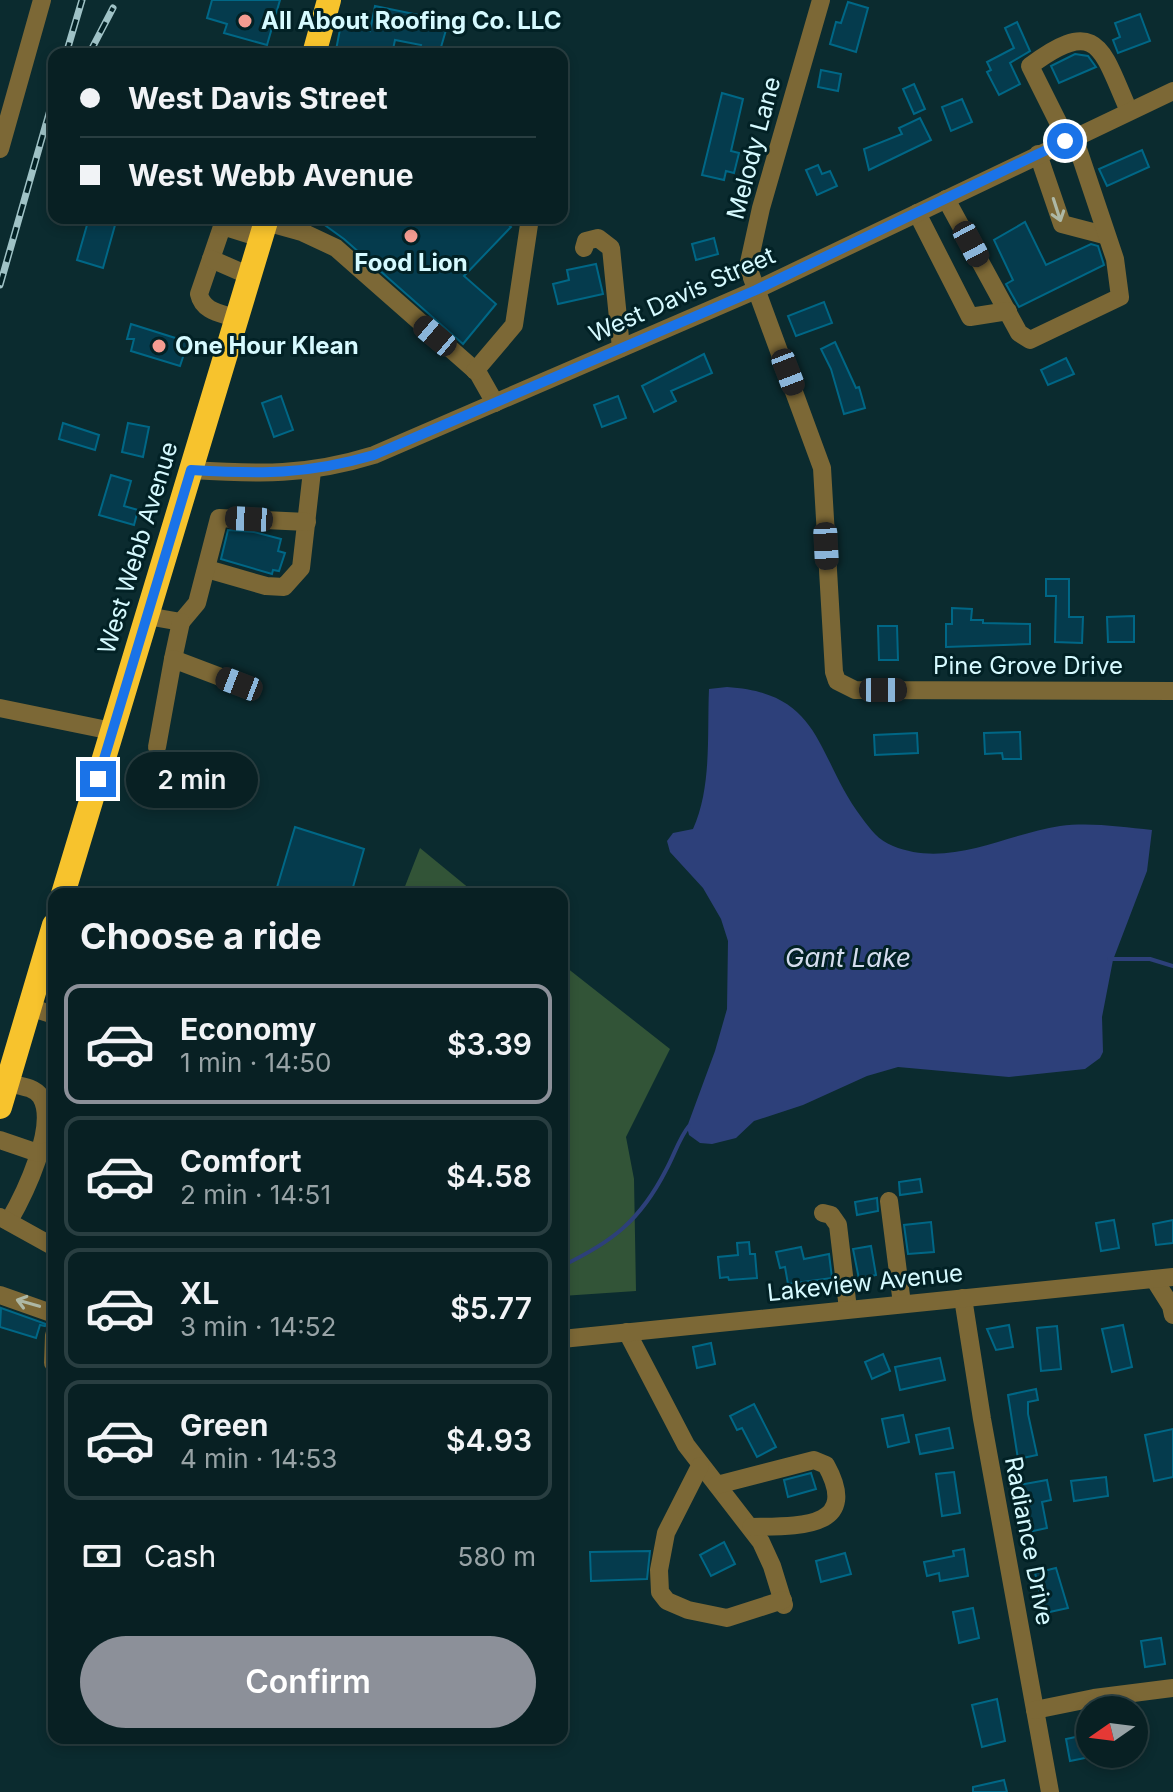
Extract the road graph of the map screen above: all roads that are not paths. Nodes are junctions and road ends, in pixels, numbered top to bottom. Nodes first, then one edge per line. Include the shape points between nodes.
1 (42, 0) edge
2 (329, 0) edge
3 (821, 0) edge
4 (316, 48) edge
5 (1173, 91) edge
6 (1129, 111) junction
7 (1070, 138) junction
8 (0, 149) edge
9 (1038, 154) junction
10 (946, 199) junction
11 (917, 213) junction
12 (223, 224) edge
13 (244, 224) edge
14 (529, 224) edge
15 (265, 226) edge
16 (1104, 235) junction
17 (584, 248) dead end
18 (211, 259) junction
19 (250, 276) junction
20 (756, 290) junction
21 (1008, 311) junction
22 (238, 319) junction
23 (621, 348) junction
24 (475, 371) junction
25 (495, 403) junction
26 (191, 470) junction
27 (312, 471) junction
28 (307, 522) junction
29 (207, 569) junction
30 (147, 616) junction
31 (181, 622) junction
32 (173, 659) junction
33 (837, 681) joint
34 (239, 684) dead end
35 (1173, 691) edge
36 (0, 708) edge
37 (112, 731) junction
38 (157, 747) dead end
39 (65, 888) edge
40 (48, 945) edge
41 (29, 1007) junction
42 (48, 1013) edge
43 (7, 1083) junction
44 (0, 1107) edge
45 (0, 1140) edge
46 (46, 1151) edge
47 (889, 1201) dead end
48 (823, 1213) dead end
49 (4, 1219) edge
50 (48, 1244) edge
51 (1173, 1277) edge
52 (1154, 1279) junction
53 (0, 1295) edge
54 (963, 1298) junction
55 (902, 1304) junction
56 (848, 1309) junction
57 (48, 1312) edge
58 (1173, 1315) edge
59 (627, 1332) junction
60 (568, 1338) edge
61 (700, 1466) junction
62 (717, 1485) junction
63 (751, 1527) junction
64 (1173, 1688) edge
65 (1035, 1710) junction
66 (1050, 1792) edge

1 - 8 street
2 - 4 highway
3 - 20 street, Melody Lane via 748,267
5 - 6 street, West Davis Street
6 - 7 street, West Davis Street
6 - 7 street via 1093,42 1078,39 1054,48 1030,66
7 - 9 street, West Davis Street
7 - 16 street
9 - 10 street, West Davis Street
9 -> 16 street via 1062,224
10 - 11 street, West Davis Street
10 - 21 street
11 - 20 street, West Davis Street
11 - 21 street via 970,317
12 - 18 street
13 - 15 street
14 - 24 street via 514,325
15 - 19 highway, West Webb Avenue
15 - 24 street via 302,232 336,248
16 - 21 street via 1115,259 1120,297 1030,340 1019,333
17 - 23 street via 586,241 598,238 611,248
18 - 19 street
18 - 22 street via 201,303
19 - 22 highway, West Webb Avenue
20 - 23 street, West Davis Street
20 - 33 street, Melody Lane via 822,468
22 - 26 highway, West Webb Avenue
23 - 25 street, West Davis Street
24 - 25 street
25 - 27 street, West Davis Street via 374,455
26 - 27 street, West Davis Street
26 - 30 highway, West Webb Avenue
27 - 28 street
28 - 29 street via 219,518
28 - 29 street via 301,568 284,587
29 - 31 street via 197,603
30 - 31 street
30 - 37 highway, West Webb Avenue
31 - 32 street
32 - 34 street
32 - 38 street
33 - 35 street, Pine Grove Drive via 855,690
36 - 37 street
37 - 39 highway, West Webb Avenue
40 - 41 highway
41 - 42 street
41 - 43 highway
43 - 44 highway
43 - 46 street via 32,1089 41,1098
45 - 46 street
46 - 49 street via 22,1199
47 - 55 street
48 - 56 street via 838,1225
49 - 50 street
51 - 52 street, Lakeview Avenue
52 - 54 street, Lakeview Avenue
52 - 58 street
57 -> 53 street
54 - 55 street, Lakeview Avenue
54 - 65 street, Radiance Drive
55 - 56 street, Lakeview Avenue
56 - 59 street, Lakeview Avenue
59 - 60 street, Lakeview Avenue
59 - 61 street
61 - 62 street
61 - 63 street via 666,1533 659,1570 660,1592 667,1601 727,1618 783,1602 772,1566
62 - 63 street
62 - 63 street via 814,1460 826,1465 835,1481 835,1511 809,1523
64 - 65 street
65 - 66 street, Radiance Drive

